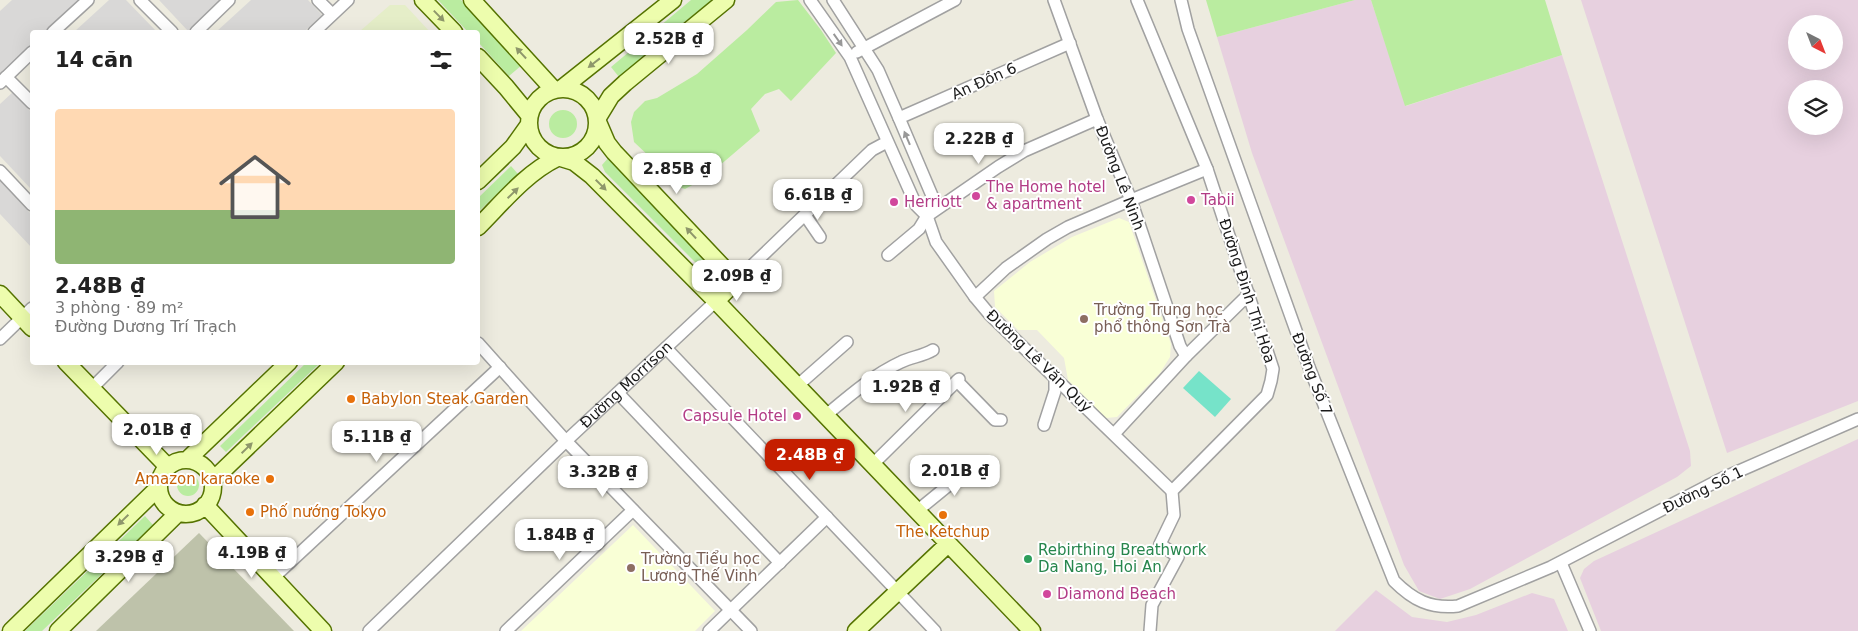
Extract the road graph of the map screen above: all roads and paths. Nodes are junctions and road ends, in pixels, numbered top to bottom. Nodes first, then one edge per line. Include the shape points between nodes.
1 (88, 0) edge
2 (140, 0) edge
3 (229, 0) edge
4 (318, 0) edge
5 (348, 0) edge
6 (423, 0) edge
7 (673, 0) edge
8 (726, 0) edge
9 (810, 0) edge
10 (833, 0) edge
11 (956, 0) edge
12 (1054, 0) edge
13 (1137, 0) edge
14 (1181, 0) edge
15 (480, 3) edge
16 (332, 14) junction
17 (58, 30) edge
18 (170, 30) edge
19 (198, 30) edge
20 (316, 30) edge
21 (452, 30) edge
22 (1070, 43) junction
23 (863, 47) junction
24 (30, 54) edge
25 (850, 57) junction
26 (480, 59) edge
27 (3, 80) edge
28 (557, 89) junction
29 (30, 101) edge
30 (899, 118) junction
31 (1097, 119) junction
32 (597, 120) junction
33 (529, 121) junction
34 (887, 142) junction
35 (559, 158) junction
36 (1207, 169) junction
37 (0, 171) edge
38 (480, 179) edge
39 (30, 198) edge
40 (1131, 200) junction
41 (805, 215) junction
42 (927, 216) junction
43 (480, 225) edge
44 (820, 237) dead end
45 (888, 255) dead end
46 (736, 281) junction
47 (0, 294) edge
48 (1249, 294) junction
49 (975, 297) junction
50 (716, 301) junction
51 (29, 318) edge
52 (0, 339) edge
53 (846, 342) dead end
54 (480, 345) edge
55 (666, 348) junction
56 (934, 350) dead end
57 (1186, 356) junction
58 (69, 365) edge
59 (115, 365) edge
60 (286, 365) edge
61 (333, 365) edge
62 (500, 367) junction
63 (1055, 377) junction
64 (797, 386) junction
65 (91, 389) junction
66 (618, 393) junction
67 (825, 416) junction
68 (1858, 419) edge
69 (1001, 420) dead end
70 (1044, 426) dead end
71 (1114, 434) junction
72 (566, 441) junction
73 (187, 460) junction
74 (977, 462) dead end
75 (872, 465) junction
76 (168, 467) junction
77 (212, 481) junction
78 (159, 487) junction
79 (1172, 490) junction
80 (205, 505) junction
81 (632, 510) junction
82 (917, 511) junction
83 (178, 513) junction
84 (827, 517) junction
85 (948, 544) junction
86 (780, 563) junction
87 (1556, 565) junction
88 (273, 578) junction
89 (899, 591) junction
90 (730, 610) junction
91 (11, 631) edge
92 (58, 631) edge
93 (323, 631) edge
94 (369, 631) edge
95 (506, 631) edge
96 (709, 631) edge
97 (750, 631) edge
98 (856, 631) edge
99 (935, 631) edge
100 (1032, 631) edge
101 (1150, 631) edge
102 (1590, 631) edge

1 - 17 street
2 - 18 street
3 - 19 street
4 - 16 street
5 - 16 street
6 -> 21 street
7 -> 28 street
8 - 32 street via 611,96
9 -> 25 street, Đường Lê Văn Quý
10 - 23 street, Đường Lê Văn Quý
11 - 23 street
12 - 22 street, Đường Lê Ninh
13 - 36 street, Đường Đinh Thị Hòa
14 - 87 street, Đường Số 7 via 1191,38 1312,374 1394,581 1421,602 1442,608 1458,606
28 -> 15 street
16 - 20 street
22 - 30 street, An Đồn 6
22 - 31 street, Đường Lê Ninh
23 - 25 street
23 - 30 street, Đường Lê Văn Quý via 878,70
24 - 27 street
25 - 34 street, Đường Lê Văn Quý
26 - 33 street via 506,87
27 - 29 street
28 - 32 street via 585,96 595,110
28 - 33 street via 538,99
42 -> 30 street, Đường Lê Văn Quý via 933,198
31 - 40 street, Đường Lê Ninh
31 - 42 street via 1024,152
32 - 35 street via 593,140 587,148 580,154
46 -> 32 street via 614,152
33 - 35 street via 534,143 548,155
33 - 38 street via 513,147
34 - 41 street, Đường Morrison via 872,150
34 - 42 street, Đường Lê Văn Quý via 916,205
43 -> 35 street via 529,177
35 -> 50 street via 574,162 592,176
36 - 40 street
36 - 48 street, Đường Đinh Thị Hòa
37 - 39 street
40 - 49 street via 1047,239 1006,268
40 - 57 street, Đường Lê Ninh
41 - 44 street
41 - 46 street, Đường Morrison
42 - 45 street via 919,229
42 - 49 street, Đường Lê Văn Quý via 936,242
46 - 50 street, Đường Morrison
47 - 51 street
48 - 57 street
48 - 79 street, Đường Đinh Thị Hòa via 1273,369 1267,395
49 - 63 street, Đường Lê Văn Quý
50 - 55 street, Đường Morrison
50 - 64 street
51 - 52 street
53 - 64 street
54 - 62 street
55 - 66 street, Đường Morrison
55 - 84 street
56 - 67 street via 902,361 857,388
57 - 71 street
58 - 65 street
59 - 65 street
60 - 73 street
77 -> 61 street
62 - 72 street
62 - 88 street
63 - 70 street via 1055,391
63 - 71 street, Đường Lê Văn Quý
64 - 67 street
65 - 76 street
66 - 72 street, Đường Morrison
66 - 86 street
67 - 75 street
68 - 87 street, Đường Số 1 via 1723,478
69 - 75 street via 995,420 958,380
71 - 79 street, Đường Lê Văn Quý
72 - 81 street
72 - 94 street, Đường Morrison
73 - 76 street
73 - 77 street via 201,464
74 - 82 street
75 - 82 street
76 - 78 street via 163,472
77 - 80 street via 210,498
78 - 83 street via 166,506
78 -> 91 street
79 - 101 street via 1174,515 1160,544 1178,557 1152,605
80 - 83 street via 188,514
80 - 88 street
81 - 90 street
81 - 95 street
82 - 85 street
83 - 92 street
84 - 86 street
84 - 89 street
85 - 89 street
85 - 100 street
86 - 90 street
87 - 102 street
88 - 93 street
89 - 98 street
89 - 99 street
90 - 96 street
90 - 97 street

